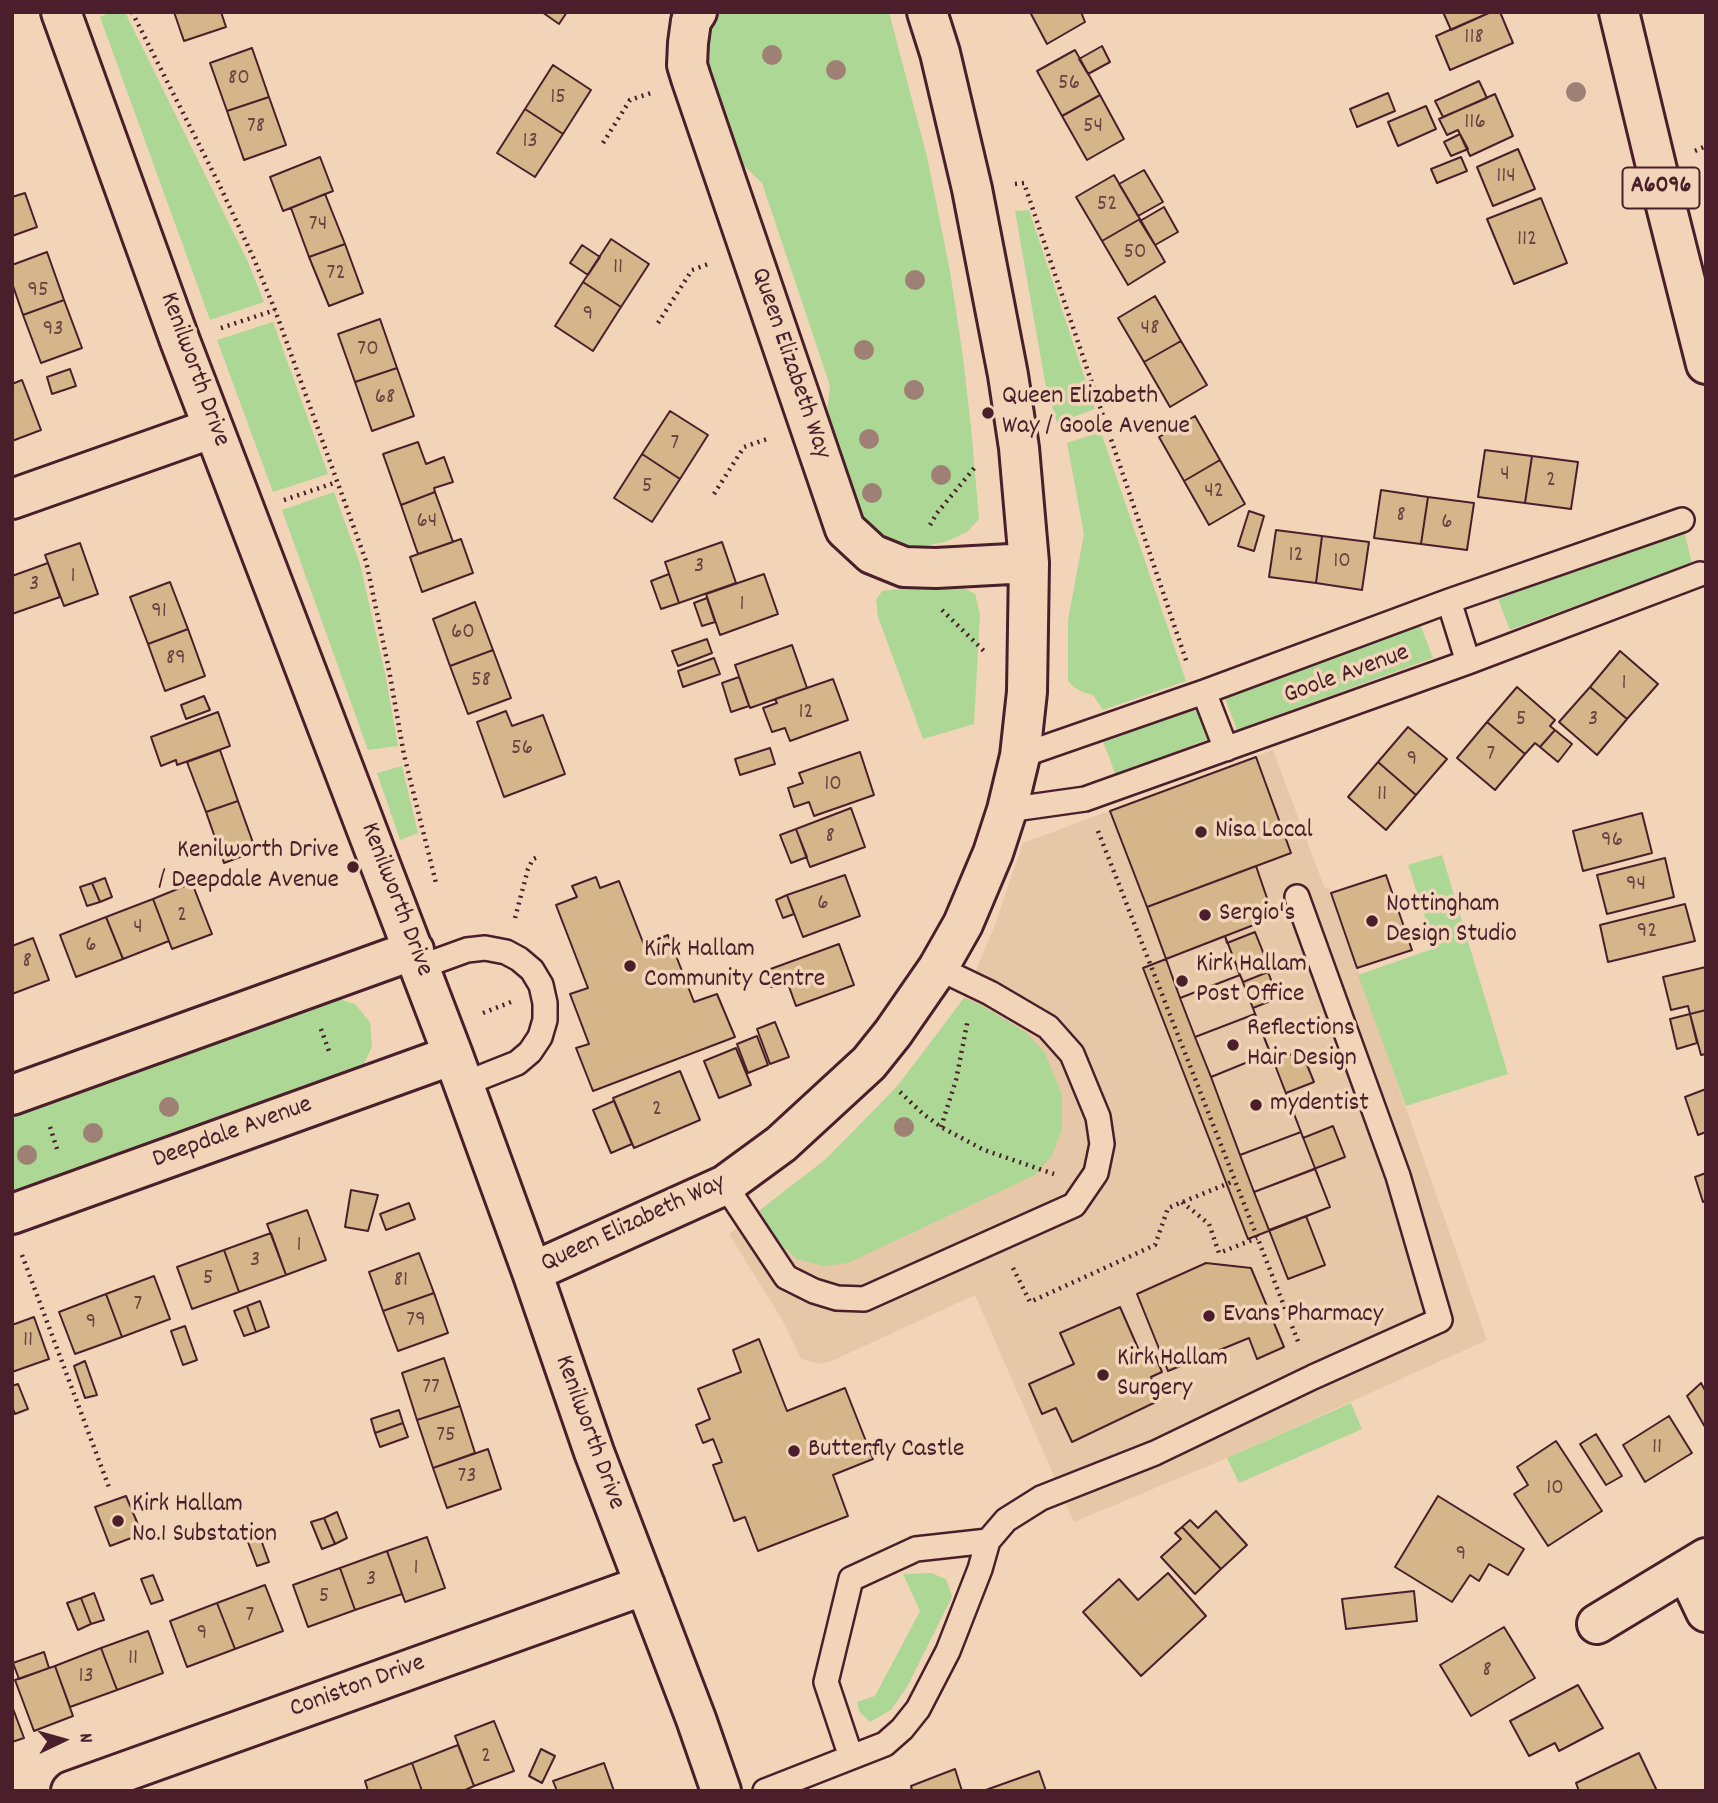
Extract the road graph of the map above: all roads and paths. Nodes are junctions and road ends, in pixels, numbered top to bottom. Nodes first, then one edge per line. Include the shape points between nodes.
1 (61, 12) edge
2 (132, 12) edge
3 (697, 12) edge
4 (927, 12) edge
5 (1619, 12) edge
6 (691, 78) junction
7 (603, 143) dead end
8 (972, 189) junction
9 (749, 248) junction
10 (275, 310) junction
11 (658, 323) dead end
12 (221, 328) dead end
13 (1706, 364) edge
14 (810, 424) junction
15 (213, 428) junction
16 (337, 482) junction
17 (714, 494) dead end
18 (12, 499) edge
19 (287, 499) dead end
20 (1682, 520) dead end
21 (1030, 563) junction
22 (1700, 574) dead end
23 (1449, 601) junction
24 (1468, 663) junction
25 (1200, 693) junction
26 (1226, 749) junction
27 (1020, 756) junction
28 (1085, 799) junction
29 (1007, 810) junction
30 (540, 856) dead end
31 (437, 885) dead end
32 (1297, 897) dead end
33 (506, 952) junction
34 (417, 958) junction
35 (938, 968) junction
36 (972, 985) junction
37 (306, 989) junction
38 (869, 1063) junction
39 (458, 1070) junction
40 (24, 1091) edge
41 (345, 1094) junction
42 (941, 1127) junction
43 (1234, 1181) junction
44 (725, 1185) junction
45 (1087, 1186) junction
46 (72, 1193) junction
47 (1182, 1202) junction
48 (12, 1214) edge
49 (1257, 1238) junction
50 (998, 1239) junction
51 (22, 1254) dead end
52 (532, 1272) junction
53 (1297, 1338) dead end
54 (110, 1490) dead end
55 (989, 1541) junction
56 (1696, 1564) edge
57 (645, 1585) junction
58 (1706, 1612) edge
59 (1597, 1624) dead end
60 (851, 1757) junction
61 (71, 1791) edge
62 (721, 1791) edge
63 (765, 1791) edge

1 - 15 street, Kenilworth Drive
2 - 10 path via 218,183
3 - 6 street, Queen Elizabeth Way via 688,43
4 - 8 street, Queen Elizabeth Way
5 - 13 street, A6096
6 - 7 path via 630,100
6 - 9 street, Queen Elizabeth Way
8 - 21 street, Queen Elizabeth Way via 1008,375
8 - 25 path via 1024,183
9 - 11 path via 692,270
9 - 14 street, Queen Elizabeth Way
10 - 12 path
10 - 16 path
14 - 17 path via 744,447
14 - 21 street, Queen Elizabeth Way via 845,529 872,554 912,568
15 - 18 street
15 - 34 street, Kenilworth Drive
16 - 19 path
16 - 31 path via 366,561 404,755
20 - 23 lane, Goole Avenue
21 - 27 street, Queen Elizabeth Way via 1027,692
22 - 24 lane, Goole Avenue
23 - 24 lane
23 - 25 lane, Goole Avenue
24 - 26 lane, Goole Avenue
25 - 26 lane
25 - 27 lane, Goole Avenue
26 - 28 lane, Goole Avenue
27 - 29 street, Queen Elizabeth Way
28 - 29 lane, Goole Avenue
28 - 43 path
29 - 35 street, Queen Elizabeth Way via 962,924
30 - 33 path via 528,869
32 - 55 lane via 1398,1176 1440,1320 1155,1453 1041,1498 1006,1520
33 - 34 lane via 485,948
33 - 39 lane via 532,970 541,985 545,1020 540,1037 517,1063
34 - 37 street
34 - 39 street, Kenilworth Drive
35 - 36 lane
35 - 38 street, Queen Elizabeth Way
36 - 42 path via 957,1080
36 - 45 lane via 1048,1027 1072,1054 1098,1117 1102,1144 1096,1173
37 - 40 street
37 - 41 path
38 - 42 path
38 - 44 street, Queen Elizabeth Way via 781,1144
39 - 41 street, Deepdale Avenue
39 - 52 street, Kenilworth Drive
40 - 46 path
41 - 46 street, Deepdale Avenue
42 - 45 path via 984,1150
43 - 47 path
43 - 49 path
44 - 50 lane via 786,1277 837,1298 864,1299
44 - 52 street, Queen Elizabeth Way
45 - 50 lane via 1073,1205
46 - 48 street, Deepdale Avenue
47 - 49 path via 1209,1224 1219,1252
47 - 50 path via 1168,1208 1155,1245 1030,1301
49 - 53 path
51 - 54 path
52 - 57 street, Kenilworth Drive
55 - 60 lane via 948,1651 918,1710 885,1744
55 - 60 lane via 916,1549 851,1578 826,1682
56 - 58 street
56 - 59 street
57 - 61 street, Coniston Drive
57 - 62 street, Kenilworth Drive
60 - 63 lane

